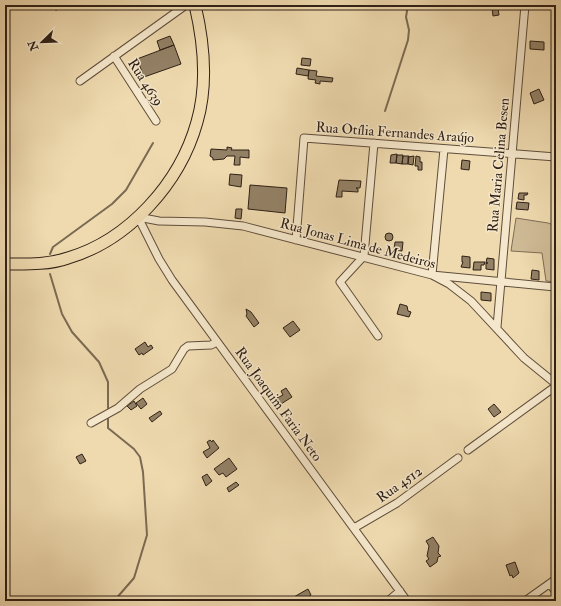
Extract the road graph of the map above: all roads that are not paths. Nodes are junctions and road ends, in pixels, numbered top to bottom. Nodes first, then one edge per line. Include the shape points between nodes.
1 (186, 5) edge
2 (195, 5) edge
3 (525, 5) edge
4 (114, 56) junction
5 (80, 81) dead end
6 (156, 121) dead end
7 (374, 143) junction
8 (444, 149) junction
9 (512, 154) junction
10 (556, 157) edge
11 (138, 217) junction
12 (296, 240) junction
13 (364, 256) junction
14 (5, 264) edge
15 (432, 275) junction
16 (501, 282) junction
17 (555, 287) dead end
18 (497, 327) junction
19 (378, 336) dead end
20 (217, 342) junction
21 (556, 385) edge
22 (91, 423) dead end
23 (468, 450) dead end
24 (458, 458) dead end
25 (354, 528) junction
26 (553, 582) edge
27 (400, 591) junction
28 (556, 592) edge
29 (388, 601) edge
30 (407, 601) edge
31 (525, 601) edge

1 - 4 street
2 - 11 main road via 204,63 197,122 176,170
3 - 9 street, Rua Maria Celina Besen
4 - 5 street
4 - 6 street, Rua 4639
7 - 8 street, Rua Otília Fernandes Araújo
7 - 12 street, Rua Otília Fernandes Araújo via 304,138
7 - 13 street
8 - 9 street, Rua Otília Fernandes Araújo
8 - 15 street
9 - 10 street, Rua Otília Fernandes Araújo
9 - 16 street, Rua Maria Celina Besen
11 - 12 street, Rua Jonas Lima de Medeiros via 226,223
11 - 14 main road via 99,245 68,259
11 - 20 street, Rua Joaquim Faria Neto via 172,280
12 - 13 street, Rua Jonas Lima de Medeiros
13 - 15 street, Rua Jonas Lima de Medeiros
13 - 19 street via 340,282
15 - 16 street
15 - 18 street, Rua Jonas Lima de Medeiros via 459,290
16 - 17 street
16 - 18 street, Rua Maria Celina Besen
18 - 21 street, Rua Jonas Lima de Medeiros via 524,358
20 - 22 street via 211,345 188,346 172,369 140,389 118,408
20 - 25 street, Rua Joaquim Faria Neto
21 - 23 street
24 - 25 street, Rua 4512 via 402,500
25 - 27 street, Rua Joaquim Faria Neto
26 - 28 street
26 - 31 street
27 - 29 street
27 - 30 street, Rua Joaquim Faria Neto

